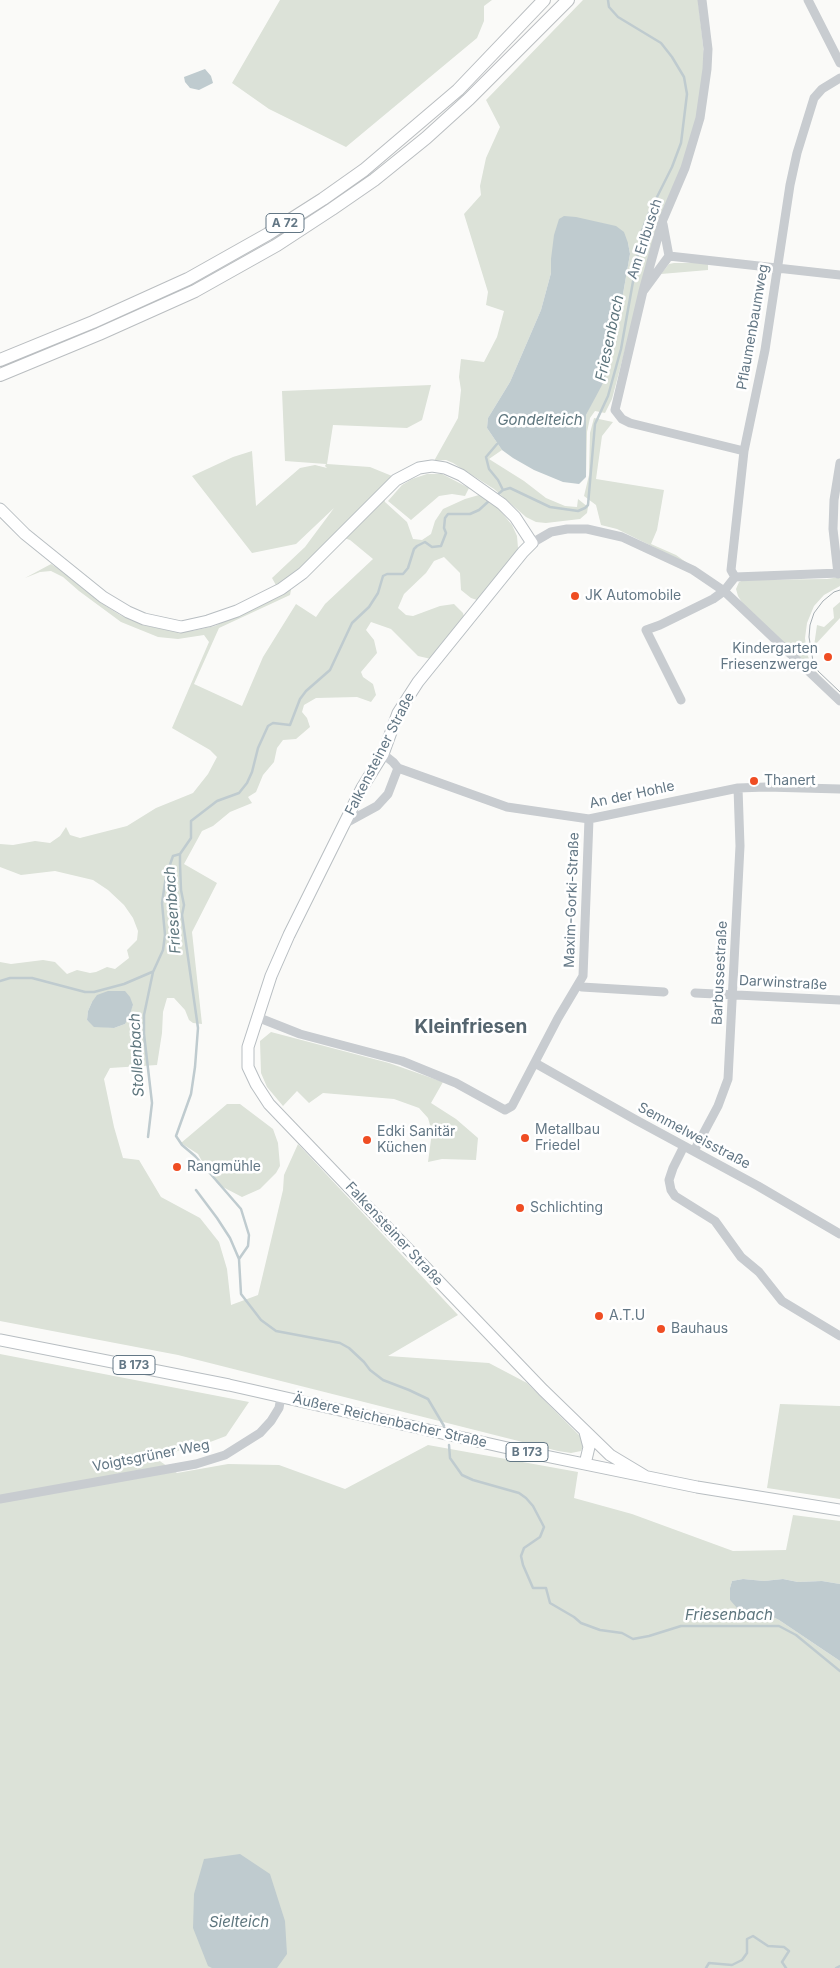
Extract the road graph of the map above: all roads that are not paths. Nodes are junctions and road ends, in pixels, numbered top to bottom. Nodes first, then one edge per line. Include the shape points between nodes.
1 (544, 0) edge
2 (568, 0) edge
3 (702, 0) edge
4 (808, 0) edge
5 (840, 64) edge
6 (840, 78) edge
7 (662, 222) junction
8 (669, 256) junction
9 (777, 268) junction
10 (840, 275) edge
11 (643, 291) junction
12 (0, 360) edge
13 (0, 375) edge
14 (744, 451) junction
15 (840, 464) edge
16 (0, 509) edge
17 (532, 543) junction
18 (839, 574) edge
19 (735, 577) junction
20 (724, 591) junction
21 (681, 700) dead end
22 (840, 701) edge
23 (383, 754) junction
24 (398, 768) junction
25 (738, 788) junction
26 (840, 789) edge
27 (589, 819) junction
28 (344, 824) junction
29 (579, 984) junction
30 (664, 992) dead end
31 (695, 993) dead end
32 (733, 995) junction
33 (840, 1000) edge
34 (257, 1017) junction
35 (535, 1063) junction
36 (684, 1146) junction
37 (694, 1151) junction
38 (840, 1234) edge
39 (840, 1336) edge
40 (0, 1340) edge
41 (281, 1397) junction
42 (585, 1431) junction
43 (600, 1446) junction
44 (585, 1464) junction
45 (598, 1467) junction
46 (645, 1476) junction
47 (0, 1499) edge
48 (840, 1510) edge

1 - 12 highway, A 72 via 422,123 322,200 188,279
2 - 13 highway, A 72 via 426,138 374,180 277,245 195,291
3 - 7 street, Am Erlbusch via 708,50 700,118 685,168
4 - 5 street
6 - 9 street, Pflaumenbaumweg via 814,98 790,185
7 - 8 street
7 - 11 street, Am Erlbusch
8 - 9 street
8 - 11 street
9 - 10 street
9 - 14 street, Pflaumenbaumweg via 765,350
11 - 14 street, Am Erlbusch via 615,410 630,423
14 - 19 street, Pflaumenbaumweg via 731,570
15 - 18 street via 833,510
16 - 17 main road via 25,534 104,597 144,619 181,627 237,611 281,589 303,573 396,480 420,468 445,468 482,489 516,517
17 - 20 street via 551,532 567,529 587,528 605,532 693,570
17 - 23 main road, Falkensteiner Straße via 409,694 398,713
18 - 19 street
19 - 20 street
20 - 21 street via 660,626 646,630
20 - 22 street
23 - 24 street, An der Hohle
23 - 28 main road, Falkensteiner Straße
24 - 27 street, An der Hohle via 507,807
24 - 28 street via 388,794 377,806
25 - 26 street, An der Hohle
25 - 27 street, An der Hohle
25 - 32 street, Barbussestraße via 740,846
27 - 29 street, Maxim-Gorki-Straße via 583,976
28 - 34 main road, Falkensteiner Straße via 289,935
29 - 30 street via 582,987
29 - 35 street, Maxim-Gorki-Straße
31 - 32 street, Darwinstraße
32 - 33 street, Darwinstraße
32 - 37 street, Barbussestraße via 726,1087
34 - 35 street, Maxim-Gorki-Straße via 300,1034 402,1062 456,1083 505,1110 512,1106
34 - 42 main road, Falkensteiner Straße via 248,1047 248,1067 269,1104
35 - 36 street, Semmelweisstraße
36 - 37 street, Semmelweisstraße
36 - 39 street via 669,1180 675,1196 715,1221 741,1257 759,1272 782,1301
37 - 38 street, Semmelweisstraße
40 - 41 main road, Äußere Reichenbacher Straße / B 173
41 - 44 main road, Äußere Reichenbacher Straße / B 173
41 - 47 street, Voigtsgrüner Weg via 279,1408 260,1433 225,1455 196,1464
42 - 43 main road, Falkensteiner Straße
42 - 44 main road via 589,1447
43 - 45 main road
43 - 46 main road, Falkensteiner Straße via 614,1459
44 - 45 main road, Äußere Reichenbacher Straße / B 173
45 - 46 main road, Äußere Reichenbacher Straße / B 173
46 - 48 main road, Äußere Reichenbacher Straße / B 173

